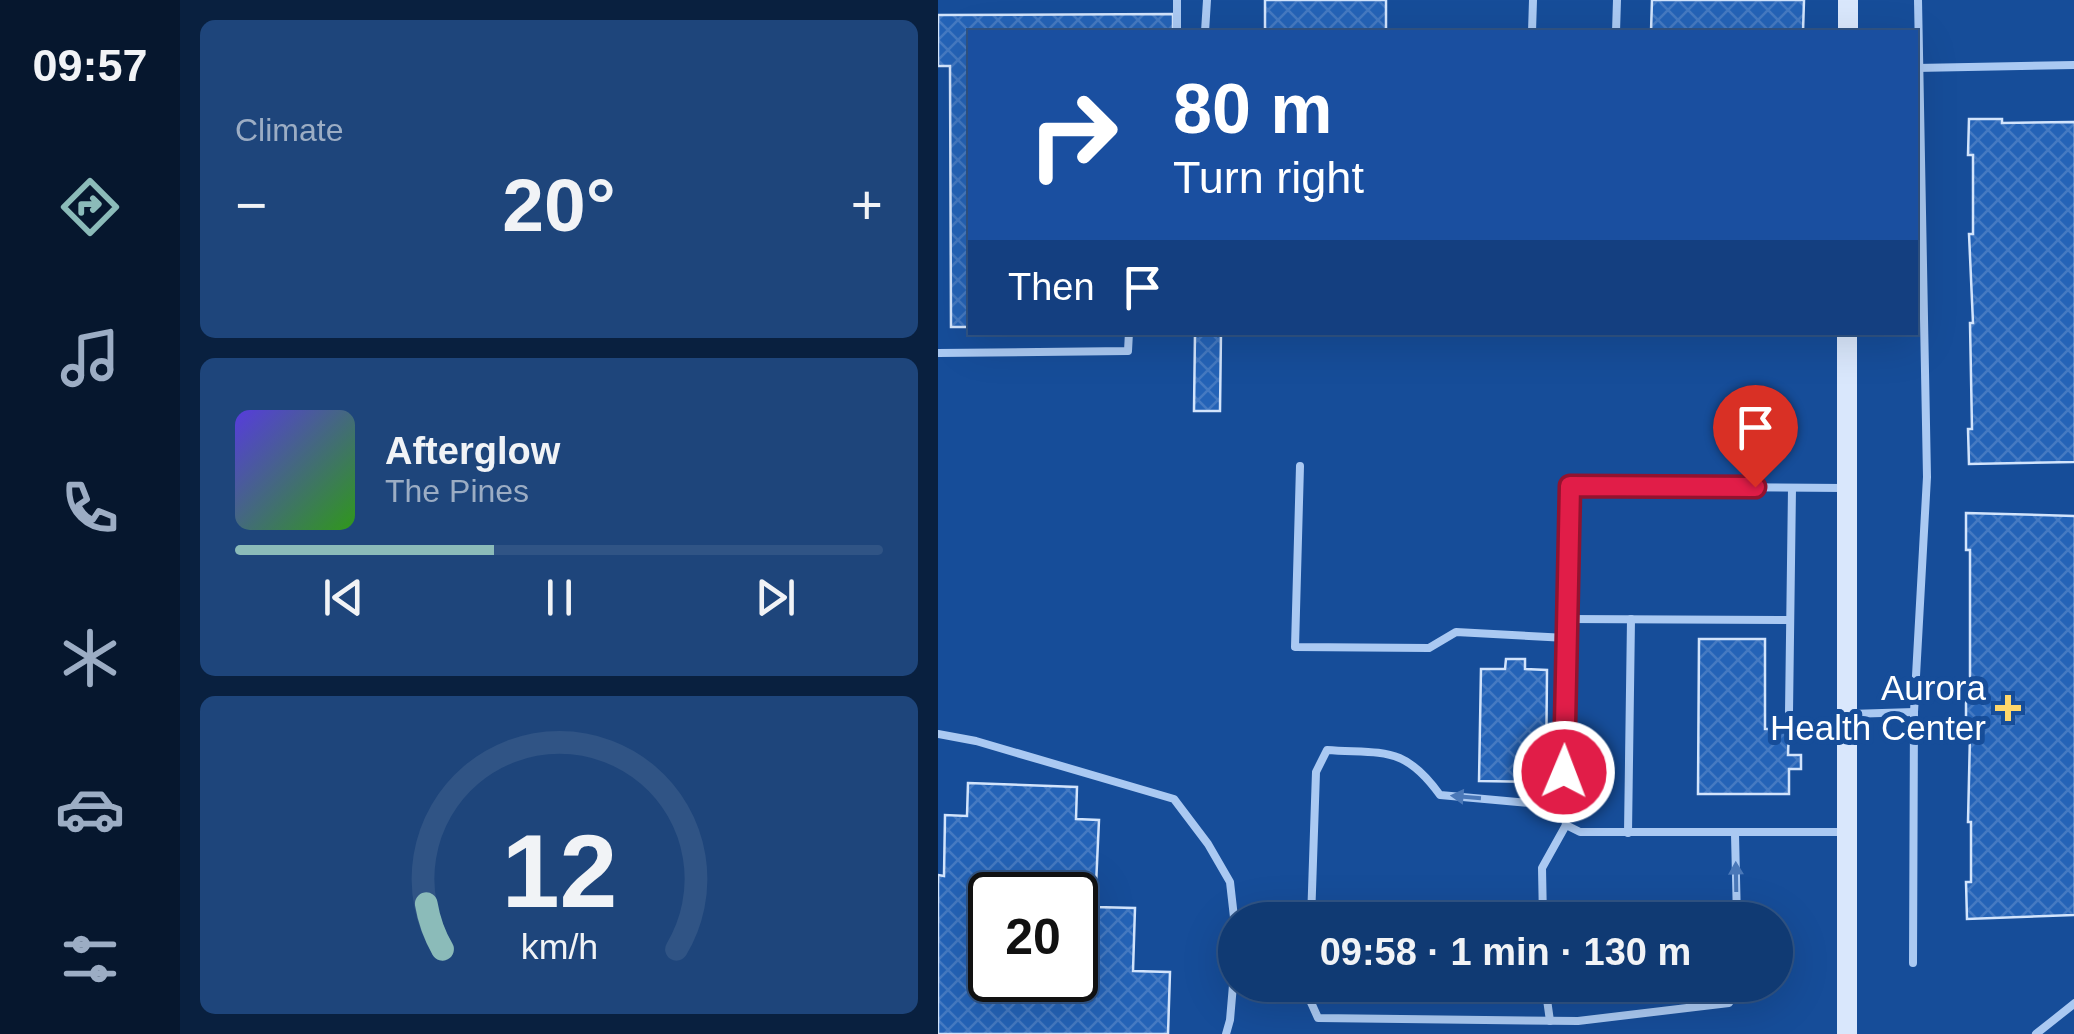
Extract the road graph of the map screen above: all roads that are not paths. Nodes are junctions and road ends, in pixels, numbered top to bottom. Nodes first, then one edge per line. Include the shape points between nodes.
1 (1177, 0) edge
2 (1208, 0) edge
3 (1534, 0) edge
4 (1617, 0) edge
5 (1848, 0) edge
6 (1918, 0) edge
7 (1177, 30) edge
8 (1205, 30) edge
9 (1532, 30) edge
10 (1616, 30) edge
11 (1848, 30) edge
12 (1917, 30) edge
13 (2074, 65) edge
14 (1918, 68) edge
15 (1918, 142) edge
16 (1128, 335) edge
17 (1847, 335) edge
18 (938, 353) edge
19 (1300, 466) dead end
20 (1792, 488) junction
21 (1847, 488) junction
22 (1568, 619) junction
23 (1631, 619) junction
24 (1790, 620) junction
25 (1568, 638) junction
26 (1789, 712) dead end
27 (1914, 712) junction
28 (1846, 714) junction
29 (938, 734) edge
30 (1563, 806) junction
31 (1566, 825) junction
32 (1846, 832) junction
33 (1628, 833) junction
34 (1736, 834) junction
35 (1232, 902) edge
36 (1312, 902) edge
37 (1543, 902) edge
38 (1737, 902) edge
39 (1913, 964) dead end
40 (1232, 1002) edge
41 (1311, 1002) edge
42 (1547, 1002) edge
43 (1730, 1002) edge
44 (2074, 1003) edge
45 (1550, 1021) junction
46 (1226, 1034) edge
47 (1848, 1034) edge
48 (2036, 1034) edge

1 - 7 lane
2 - 8 lane
3 - 9 lane
4 - 10 lane
5 - 11 street
6 - 12 lane
13 - 14 lane
15 - 27 lane via 1927,477
16 - 18 lane via 1128,351
17 - 21 street
19 - 25 lane via 1295,648 1428,648 1456,632
20 - 21 lane
20 - 22 lane via 1570,486
20 - 24 lane
21 - 28 street
22 - 23 lane
22 - 25 lane
23 - 24 lane
23 - 33 lane
24 - 26 lane
25 - 30 lane
27 - 28 lane
27 - 39 lane
28 - 32 street
29 - 35 lane via 1174,798 1230,882
30 - 31 lane
30 -> 36 lane via 1440,795 1422,770 1396,754 1328,750 1316,772
31 - 33 lane via 1580,832
31 - 37 lane via 1542,868
32 - 34 lane
32 - 47 street
33 - 34 lane
38 -> 34 lane
40 - 46 lane
41 - 45 lane via 1318,1018
42 - 45 lane
43 - 45 lane
44 - 48 lane

